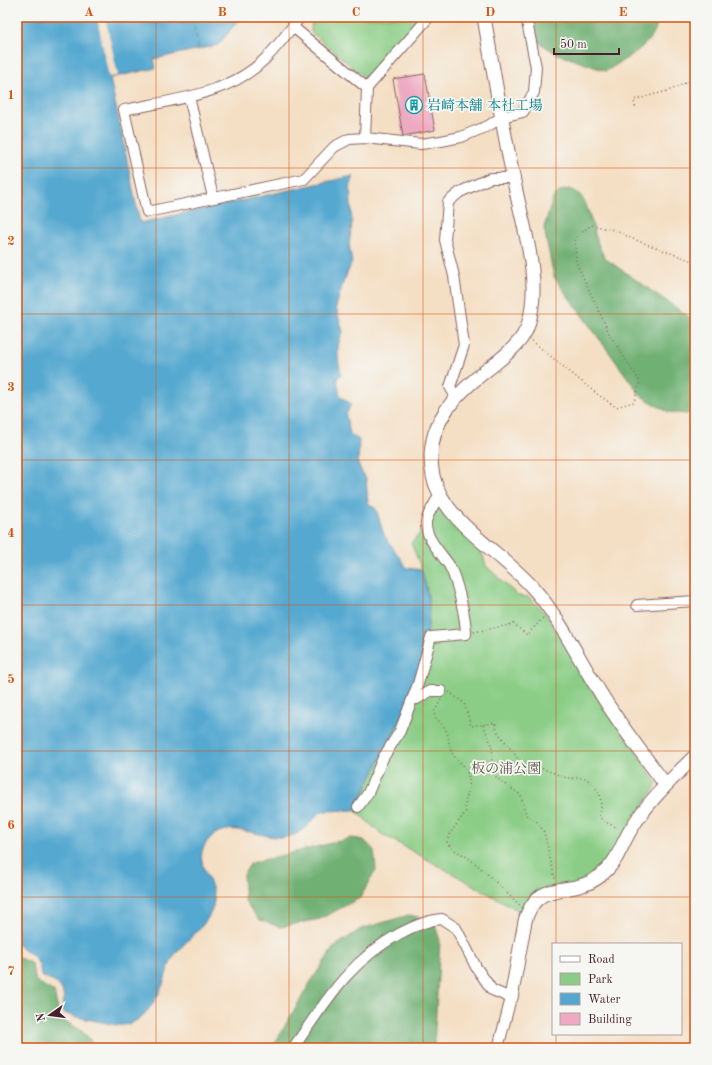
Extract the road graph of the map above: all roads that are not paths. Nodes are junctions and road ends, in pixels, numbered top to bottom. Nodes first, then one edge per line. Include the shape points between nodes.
1 (300, 17) edge
2 (429, 17) edge
3 (484, 17) edge
4 (526, 17) edge
5 (293, 27) junction
6 (367, 88) junction
7 (189, 97) junction
8 (502, 117) junction
9 (366, 138) junction
10 (513, 178) junction
11 (213, 197) junction
12 (456, 397) junction
13 (440, 494) junction
14 (695, 601) edge
15 (637, 605) dead end
16 (418, 684) junction
17 (441, 691) road end
18 (695, 756) edge
19 (665, 784) junction
20 (358, 807) dead end
21 (512, 998) junction
22 (293, 1048) edge
23 (498, 1048) edge

1 - 5 street
2 - 6 street
3 - 8 street
4 - 8 street via 536,67 534,92 523,112
5 - 6 street
5 - 7 street via 265,59 251,70 229,84
6 - 9 street
7 - 11 street
7 - 11 street via 124,110 147,212
8 - 9 street via 461,137 421,144
8 - 10 street
9 - 11 street via 349,139 334,147 304,179
10 - 12 street via 534,282 528,327 509,352 464,387
10 - 12 street via 490,178 460,192 448,202 445,240 454,276 464,345 450,387
12 - 13 street via 437,427 433,442 433,475
13 - 16 street via 426,521 427,530 452,572 466,622 466,634 431,637
13 - 19 street via 455,516 517,571 550,610 616,718
14 - 15 street
16 - 17 street via 417,699 430,691
16 - 20 street via 400,731
18 - 19 street
19 - 21 street via 631,829 610,868 588,883 549,891 534,900 528,909
21 - 22 street via 492,990 476,967 456,928 442,919 436,920 411,927 368,953 338,984
21 - 23 street

